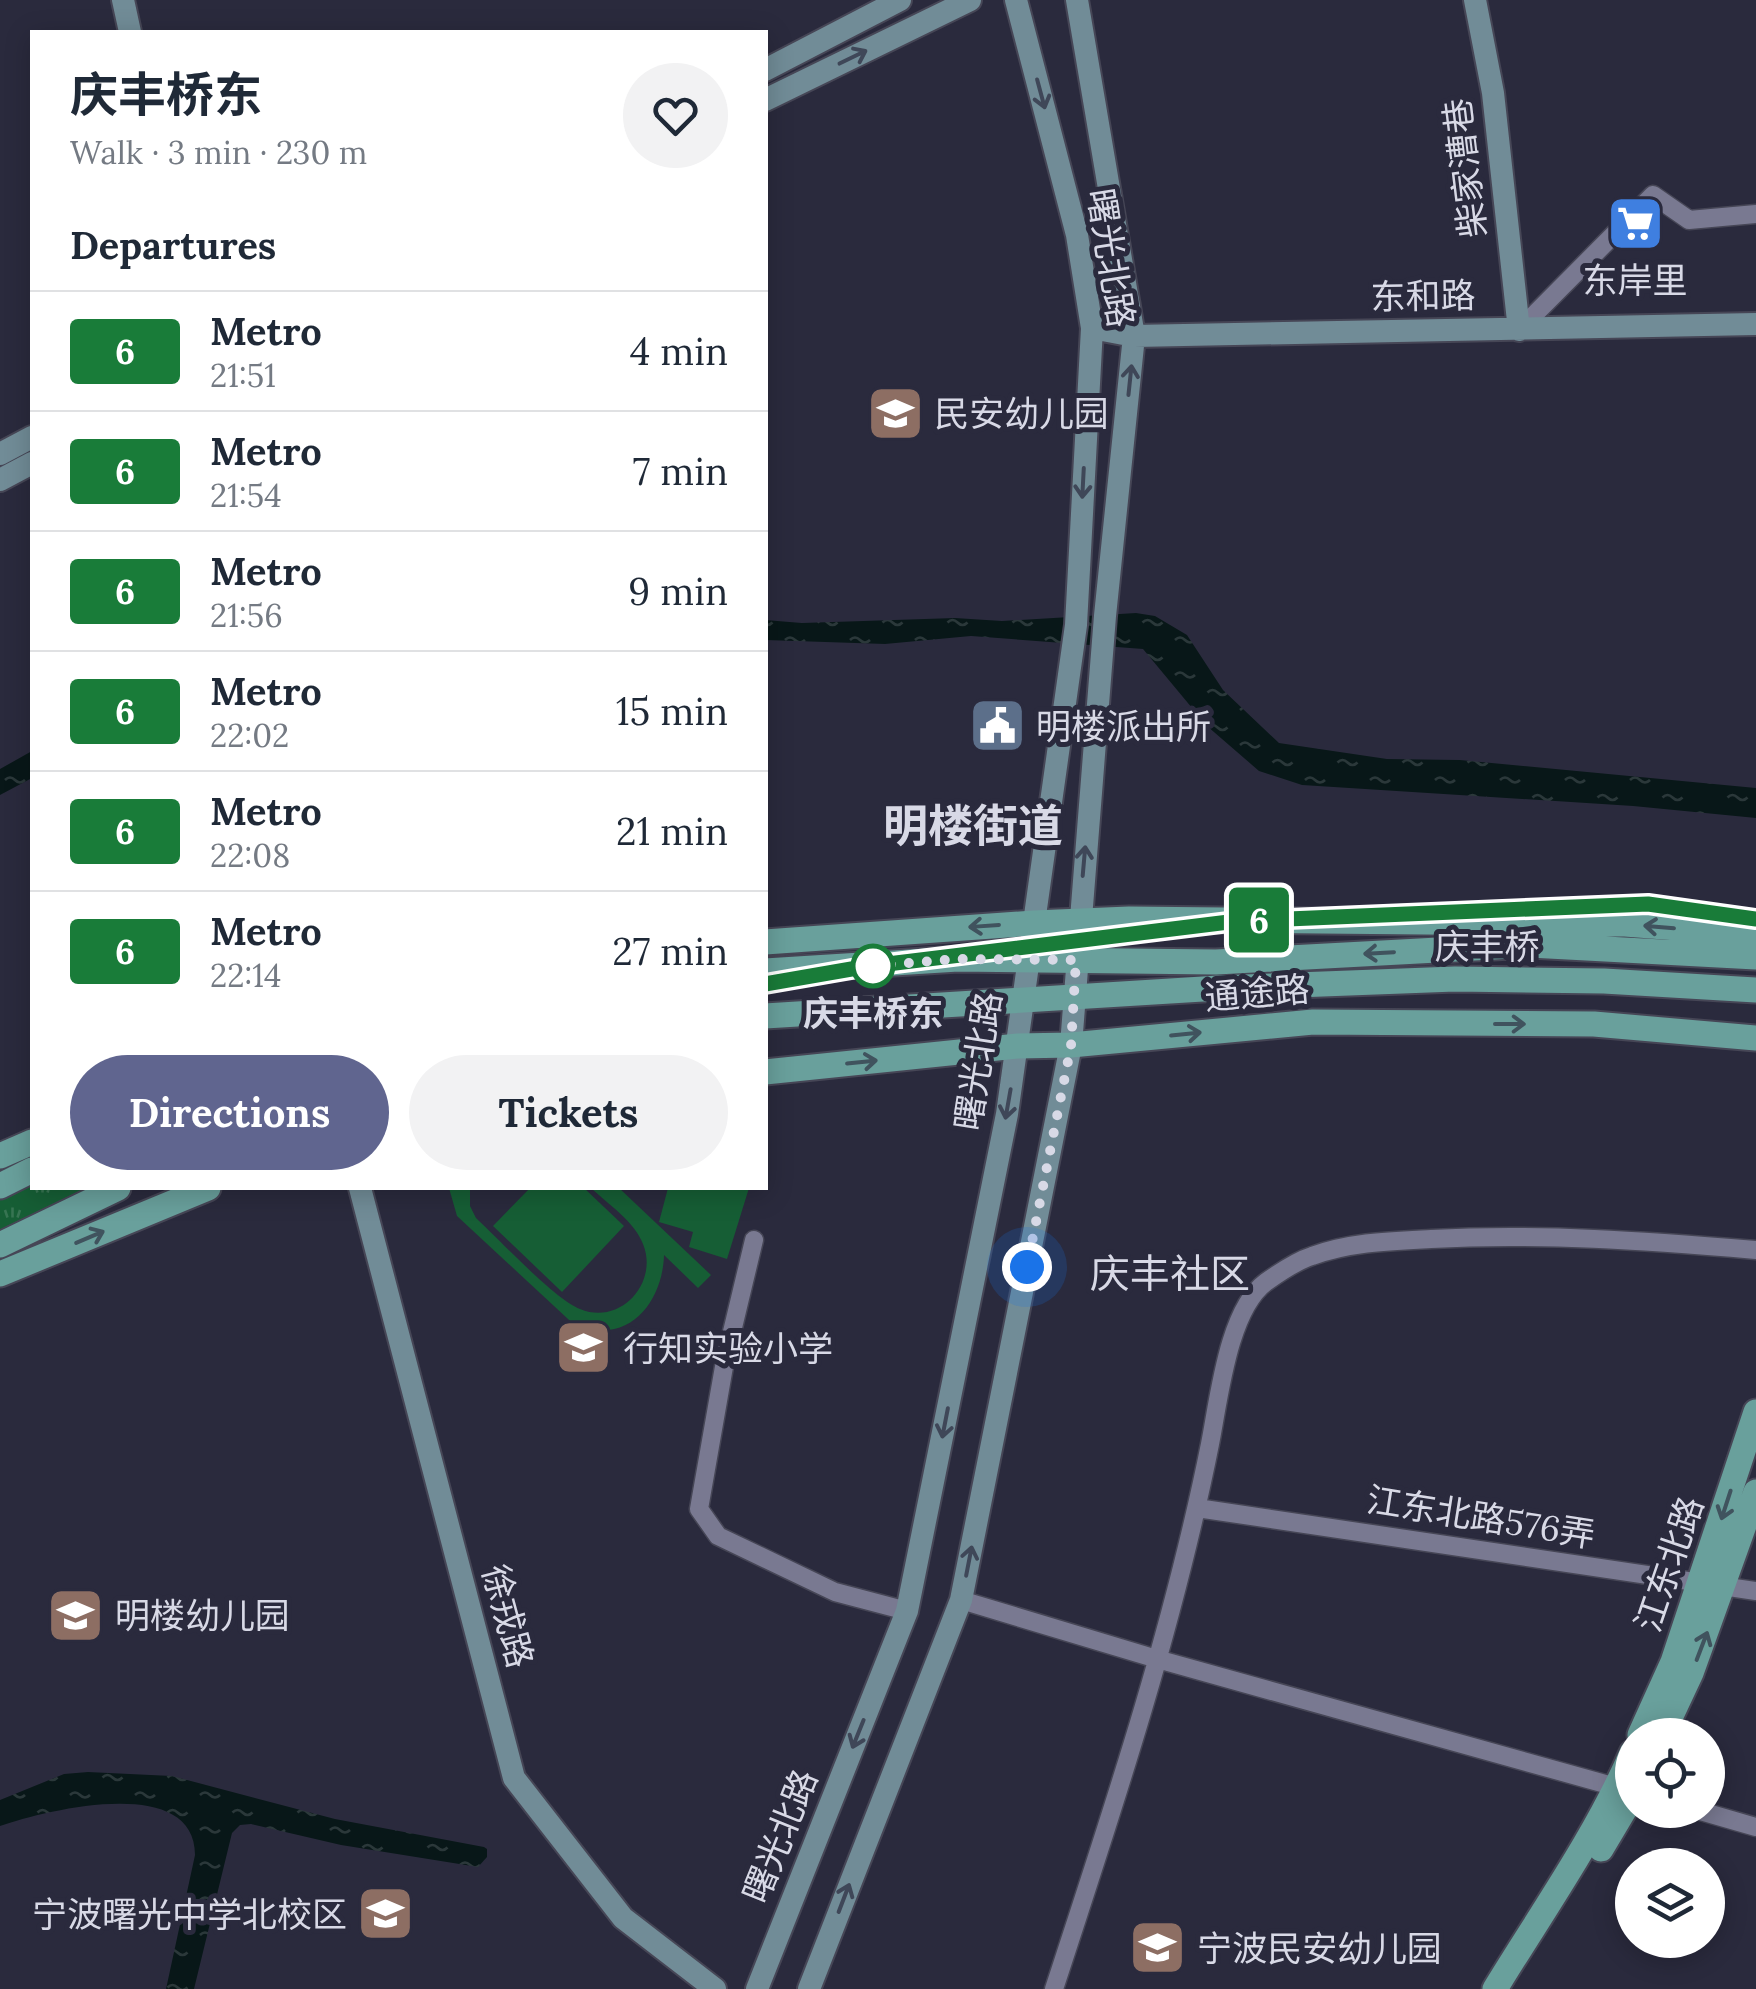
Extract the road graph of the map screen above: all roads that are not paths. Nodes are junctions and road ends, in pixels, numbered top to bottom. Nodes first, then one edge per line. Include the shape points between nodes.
1 (123, 0) edge
2 (900, 0) edge
3 (970, 0) edge
4 (1016, 0) edge
5 (1077, 0) edge
6 (1475, 0) edge
7 (130, 30) edge
8 (768, 68) edge
9 (768, 99) edge
10 (1756, 214) edge
11 (1756, 324) edge
12 (1092, 328) junction
13 (1519, 330) junction
14 (1134, 336) junction
15 (30, 438) edge
16 (0, 454) edge
17 (30, 464) edge
18 (0, 480) edge
19 (1079, 922) junction
20 (1034, 923) junction
21 (1756, 934) edge
22 (768, 942) edge
23 (1756, 958) edge
24 (1030, 960) junction
25 (1076, 960) junction
26 (1216, 962) joint
27 (768, 971) edge
28 (1219, 988) joint
29 (1756, 990) edge
30 (1074, 996) junction
31 (1024, 1000) junction
32 (768, 1016) edge
33 (1756, 1038) edge
34 (1018, 1046) junction
35 (1071, 1046) junction
36 (768, 1072) edge
37 (30, 1143) edge
38 (0, 1156) edge
39 (30, 1171) edge
40 (0, 1186) edge
41 (114, 1190) edge
42 (203, 1190) edge
43 (361, 1190) edge
44 (754, 1240) dead end
45 (0, 1246) edge
46 (1756, 1250) edge
47 (0, 1274) edge
48 (1756, 1412) edge
49 (1756, 1492) edge
50 (1197, 1508) junction
51 (1712, 1585) junction
52 (1756, 1591) edge
53 (961, 1600) junction
54 (907, 1610) junction
55 (1157, 1659) junction
56 (1648, 1718) edge
57 (1670, 1718) edge
58 (1615, 1789) edge
59 (1615, 1810) edge
60 (1615, 1813) edge
61 (1725, 1818) edge
62 (1756, 1827) edge
63 (714, 1989) edge
64 (757, 1989) edge
65 (809, 1989) edge
66 (1054, 1989) edge
67 (1494, 1989) edge
68 (1514, 1989) edge

1 - 7 main road
2 - 8 main road
9 -> 3 main road
4 -> 12 main road, 曙光北路 via 1077,235
5 - 14 main road, 曙光北路
6 - 13 main road, 柴家漕巷 via 1493,93
10 - 13 street via 1689,220 1653,195
11 - 13 main road, 东和路
12 - 14 main road, 东和路
12 -> 20 main road, 曙光北路 via 1076,625
13 - 14 main road, 东和路
19 -> 14 main road, 曙光北路
15 - 16 main road
17 - 18 main road
19 - 20 main road, 通途路
21 -> 19 main road, 通途路 via 1625,924
19 - 25 main road, 曙光北路
20 -> 22 main road, 通途路
20 - 24 main road, 曙光北路
23 -> 26 main road, 庆丰桥 via 1530,945
24 - 25 main road, 通途路
24 - 27 main road, 通途路
24 - 31 main road, 曙光北路
25 - 26 main road, 通途路
25 - 30 main road, 曙光北路
28 - 29 main road, 庆丰桥 via 1455,979
28 - 30 main road, 通途路
30 - 31 main road, 通途路
30 - 35 main road, 曙光北路
31 - 32 main road, 通途路
31 - 34 main road, 曙光北路
35 -> 33 main road, 通途路 via 1313,1022 1594,1024
34 - 35 main road, 通途路
36 -> 34 main road, 通途路
34 -> 54 main road, 曙光北路
53 -> 35 main road, 曙光北路
37 - 38 main road
39 - 40 main road
41 - 45 main road
47 -> 42 main road
43 - 63 main road, 徐戎路 via 514,1778 623,1918
44 - 54 street via 699,1509 718,1536 835,1592
46 - 50 street via 1517,1234 1366,1242 1310,1256 1262,1285 1230,1342
48 -> 51 main road, 江东北路
49 - 51 main road, 江东北路
50 - 51 street, 江东北路576弄
50 - 55 street
51 - 52 street, 江东北路576弄
51 - 56 main road, 江东北路
57 -> 51 main road, 江东北路 via 1692,1673
53 - 55 street
65 -> 53 main road, 曙光北路
54 -> 64 main road, 曙光北路
55 - 58 street
55 - 66 street
59 - 67 main road
60 - 68 main road
61 - 62 street

